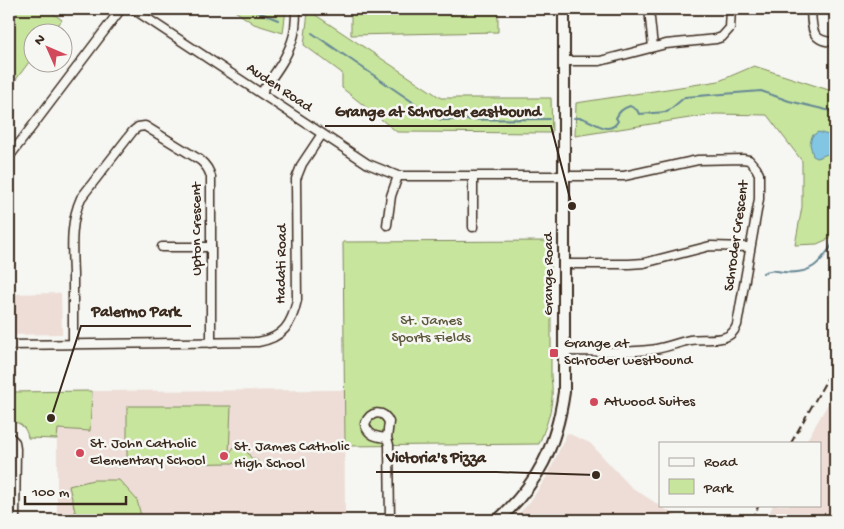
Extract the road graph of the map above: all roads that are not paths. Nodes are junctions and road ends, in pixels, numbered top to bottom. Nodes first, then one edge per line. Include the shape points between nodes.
1 (121, 9) edge
2 (133, 9) edge
3 (296, 9) edge
4 (564, 9) edge
5 (649, 9) edge
6 (730, 9) edge
7 (812, 9) edge
8 (835, 42) edge
9 (653, 47) junction
10 (565, 61) junction
11 (261, 93) junction
12 (322, 134) junction
13 (9, 157) edge
14 (398, 176) junction
15 (564, 176) junction
16 (473, 177) junction
17 (387, 225) dead end
18 (473, 227) dead end
19 (162, 247) dead end
20 (211, 247) junction
21 (750, 247) junction
22 (564, 264) junction
23 (211, 343) junction
24 (73, 344) junction
25 (9, 345) edge
26 (564, 351) junction
27 (9, 436) edge
28 (388, 438) dead end
29 (15, 520) edge
30 (390, 520) edge
31 (498, 520) edge

1 - 13 street
2 - 11 street, Auden Road
3 - 11 street via 293,40
4 - 10 main road, Grange Road
5 - 9 street
6 - 9 street via 730,28 722,37
7 - 8 street via 814,34 826,42
9 - 10 street via 600,61
10 - 15 main road, Grange Road
11 - 12 street, Auden Road
12 - 14 street, Auden Road via 368,164
12 - 23 street, Hadati Road via 296,179 297,300 288,325 271,340
14 - 16 street, Auden Road
14 - 17 street
15 - 16 street, Auden Road
15 - 21 street, Schroder Crescent via 624,176 698,160 749,160 759,174 759,199
15 - 22 main road, Grange Road
16 - 18 street
19 - 20 street
20 - 23 street, Upton Crescent
20 - 24 street, Upton Crescent via 211,177 206,165 151,128 138,127 77,206 72,237
21 - 22 street via 710,246 644,263
21 - 26 street, Schroder Crescent via 737,325 730,336 689,340 652,350
22 - 26 main road, Grange Road
23 - 24 street, Hadati Road
24 - 25 street, Hadati Road
26 - 31 main road, Grange Road via 564,392 552,446 530,485
27 - 29 street via 16,449
28 - 30 street

